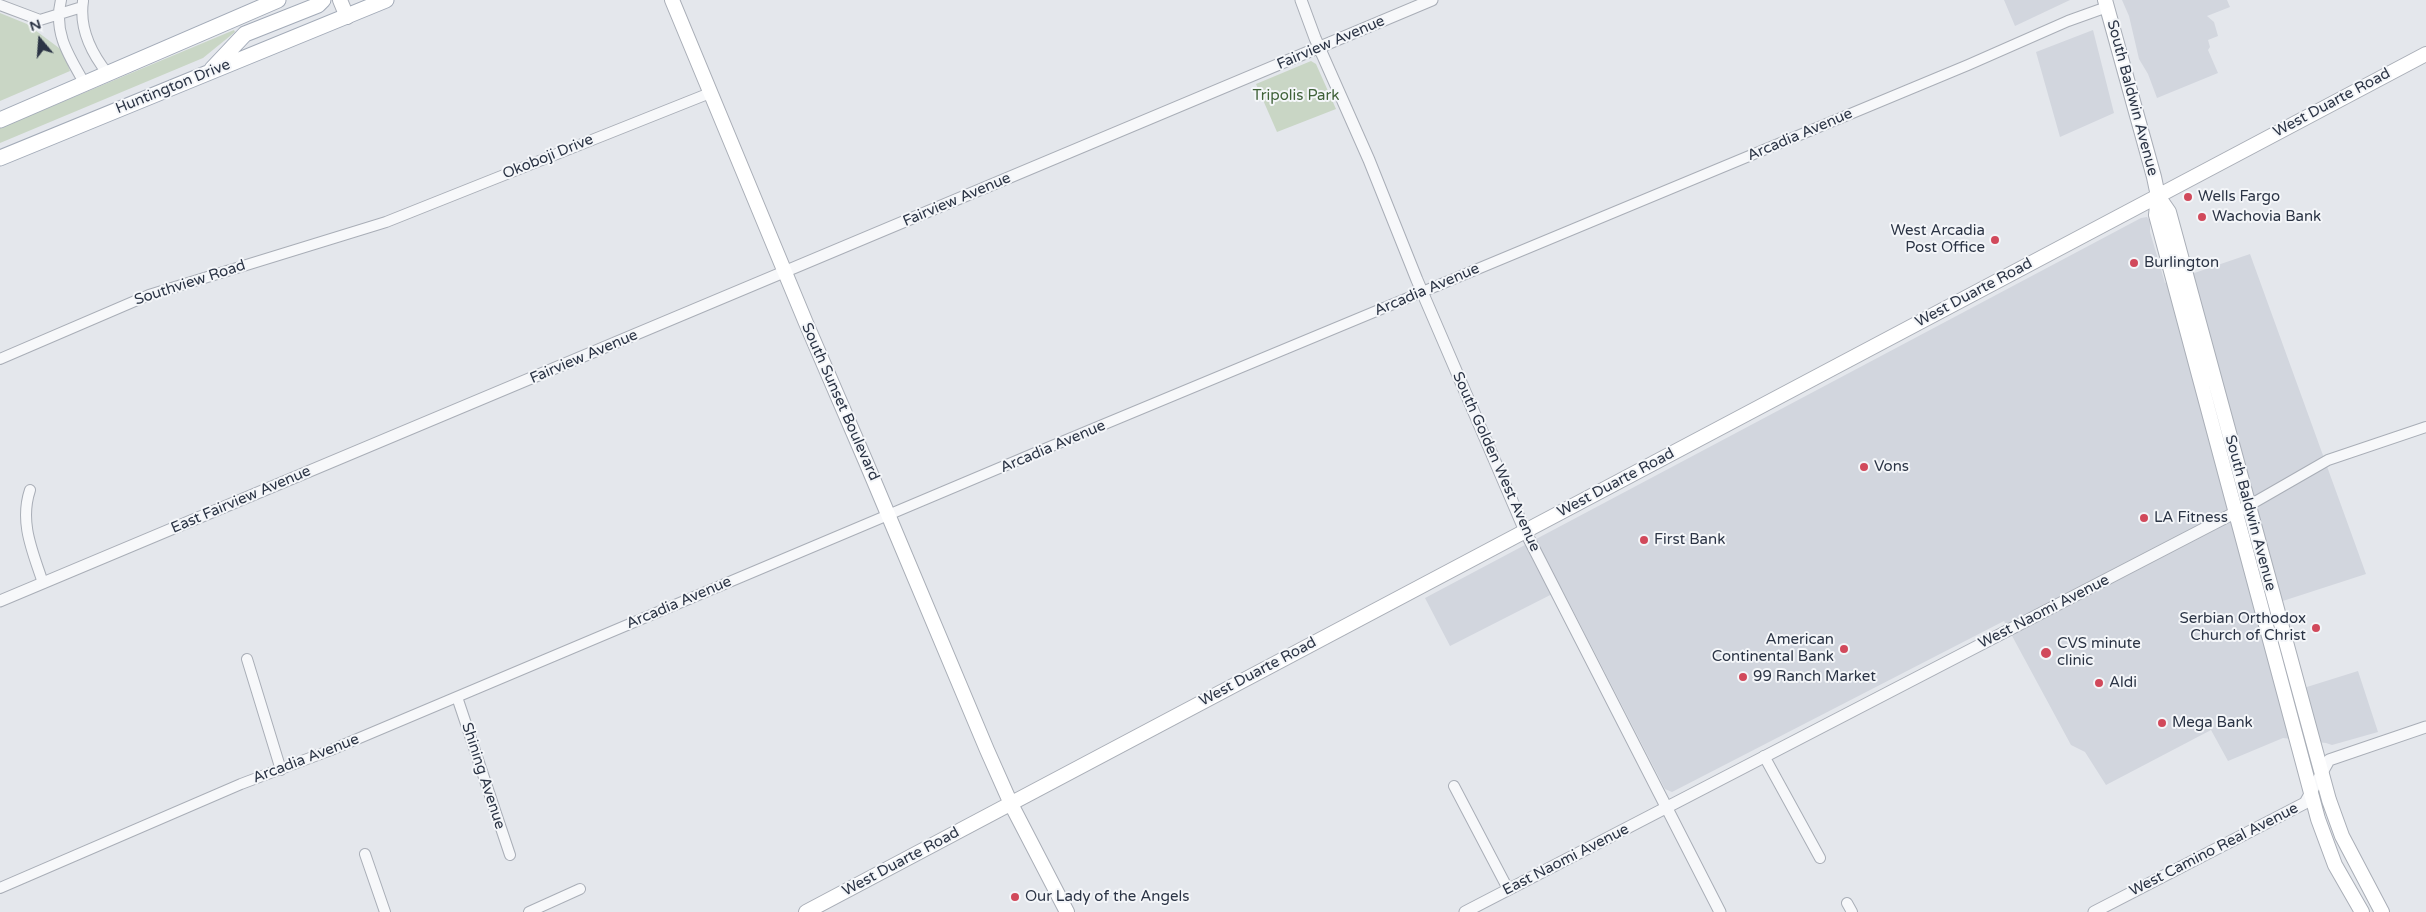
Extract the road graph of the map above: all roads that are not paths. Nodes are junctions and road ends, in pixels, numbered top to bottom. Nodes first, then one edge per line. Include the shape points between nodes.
1 (61, 0) edge
2 (278, 0) edge
3 (323, 0) edge
4 (340, 0) edge
5 (386, 0) edge
6 (672, 0) edge
7 (1301, 0) edge
8 (1432, 0) edge
9 (83, 3) edge
10 (2106, 4) edge
11 (0, 5) edge
12 (57, 16) junction
13 (346, 17) junction
14 (1320, 48) junction
15 (2426, 54) edge
16 (209, 72) junction
17 (108, 74) junction
18 (85, 84) junction
19 (710, 93) junction
20 (0, 120) edge
21 (0, 158) edge
22 (2158, 196) junction
23 (386, 222) joint
24 (785, 272) junction
25 (1422, 292) junction
26 (0, 359) edge
27 (482, 399) joint
28 (2426, 427) edge
29 (30, 490) dead end
30 (2248, 506) junction
31 (2234, 514) junction
32 (889, 515) junction
33 (1525, 531) junction
34 (43, 583) junction
35 (0, 601) edge
36 (247, 659) dead end
37 (457, 697) junction
38 (2426, 727) edge
39 (1764, 756) junction
40 (281, 770) junction
41 (2322, 773) junction
42 (1454, 786) dead end
43 (2311, 791) junction
44 (1011, 804) junction
45 (1666, 807) junction
46 (365, 854) dead end
47 (510, 854) dead end
48 (1820, 858) dead end
49 (0, 888) edge
50 (580, 889) dead end
51 (1508, 889) junction
52 (385, 912) edge
53 (529, 912) edge
54 (806, 912) edge
55 (1067, 912) edge
56 (1465, 912) edge
57 (1720, 912) edge
58 (2094, 912) edge
59 (2362, 912) edge
60 (2382, 912) edge

1 - 12 street
2 - 17 main road
3 - 16 main road via 318,5 245,34
4 - 13 main road
5 - 13 main road, Huntington Drive
6 - 19 main road, South Sunset Boulevard
7 - 14 street, South Golden West Avenue
8 - 14 street, Fairview Avenue
9 - 12 street
9 - 17 street via 84,27 90,46
10 - 22 main road, South Baldwin Avenue
10 - 25 street, Arcadia Avenue via 1968,65
11 - 12 street via 40,20
12 - 18 street via 61,36
13 - 16 main road, Huntington Drive
14 - 24 street, Fairview Avenue
14 - 25 street, South Golden West Avenue
15 - 22 main road, West Duarte Road
16 - 21 main road, Huntington Drive
17 - 18 main road
18 - 20 main road
19 - 23 street, Okoboji Drive
19 - 24 main road, South Sunset Boulevard
22 - 30 main road, South Baldwin Avenue via 2169,212
22 - 31 main road, South Baldwin Avenue via 2156,215
22 - 33 main road, West Duarte Road
23 - 26 street, Southview Road via 149,295
24 - 27 street, Fairview Avenue
24 - 32 main road, South Sunset Boulevard
25 - 32 street, Arcadia Avenue
25 - 33 street, South Golden West Avenue
27 - 34 street, East Fairview Avenue
28 - 30 street, West Naomi Avenue via 2328,460
29 - 34 street via 24,518
30 - 31 street, West Naomi Avenue
30 - 41 main road, South Baldwin Avenue
31 - 39 street, West Naomi Avenue
31 - 43 main road, South Baldwin Avenue
32 - 37 street, Arcadia Avenue
32 - 44 main road, South Sunset Boulevard
33 - 44 main road, West Duarte Road
33 - 45 street, South Golden West Avenue
34 - 35 street, East Fairview Avenue
36 - 40 street
37 - 40 street, Arcadia Avenue
37 - 47 street, Shining Avenue
38 - 41 street, West Camino Real Avenue via 2329,760
39 - 45 street, West Naomi Avenue
39 - 48 street
40 - 49 street, Arcadia Avenue via 240,784
41 - 43 street, West Camino Real Avenue
41 - 60 main road, South Baldwin Avenue via 2342,836
42 - 51 street
43 - 58 street, West Camino Real Avenue via 2305,803
43 - 59 main road, South Baldwin Avenue via 2335,865
44 - 54 main road, West Duarte Road
44 - 55 main road, South Sunset Boulevard
45 - 51 street, East Naomi Avenue
45 - 57 street, South Golden West Avenue
46 - 52 street
50 - 53 street
51 - 56 street, East Naomi Avenue

